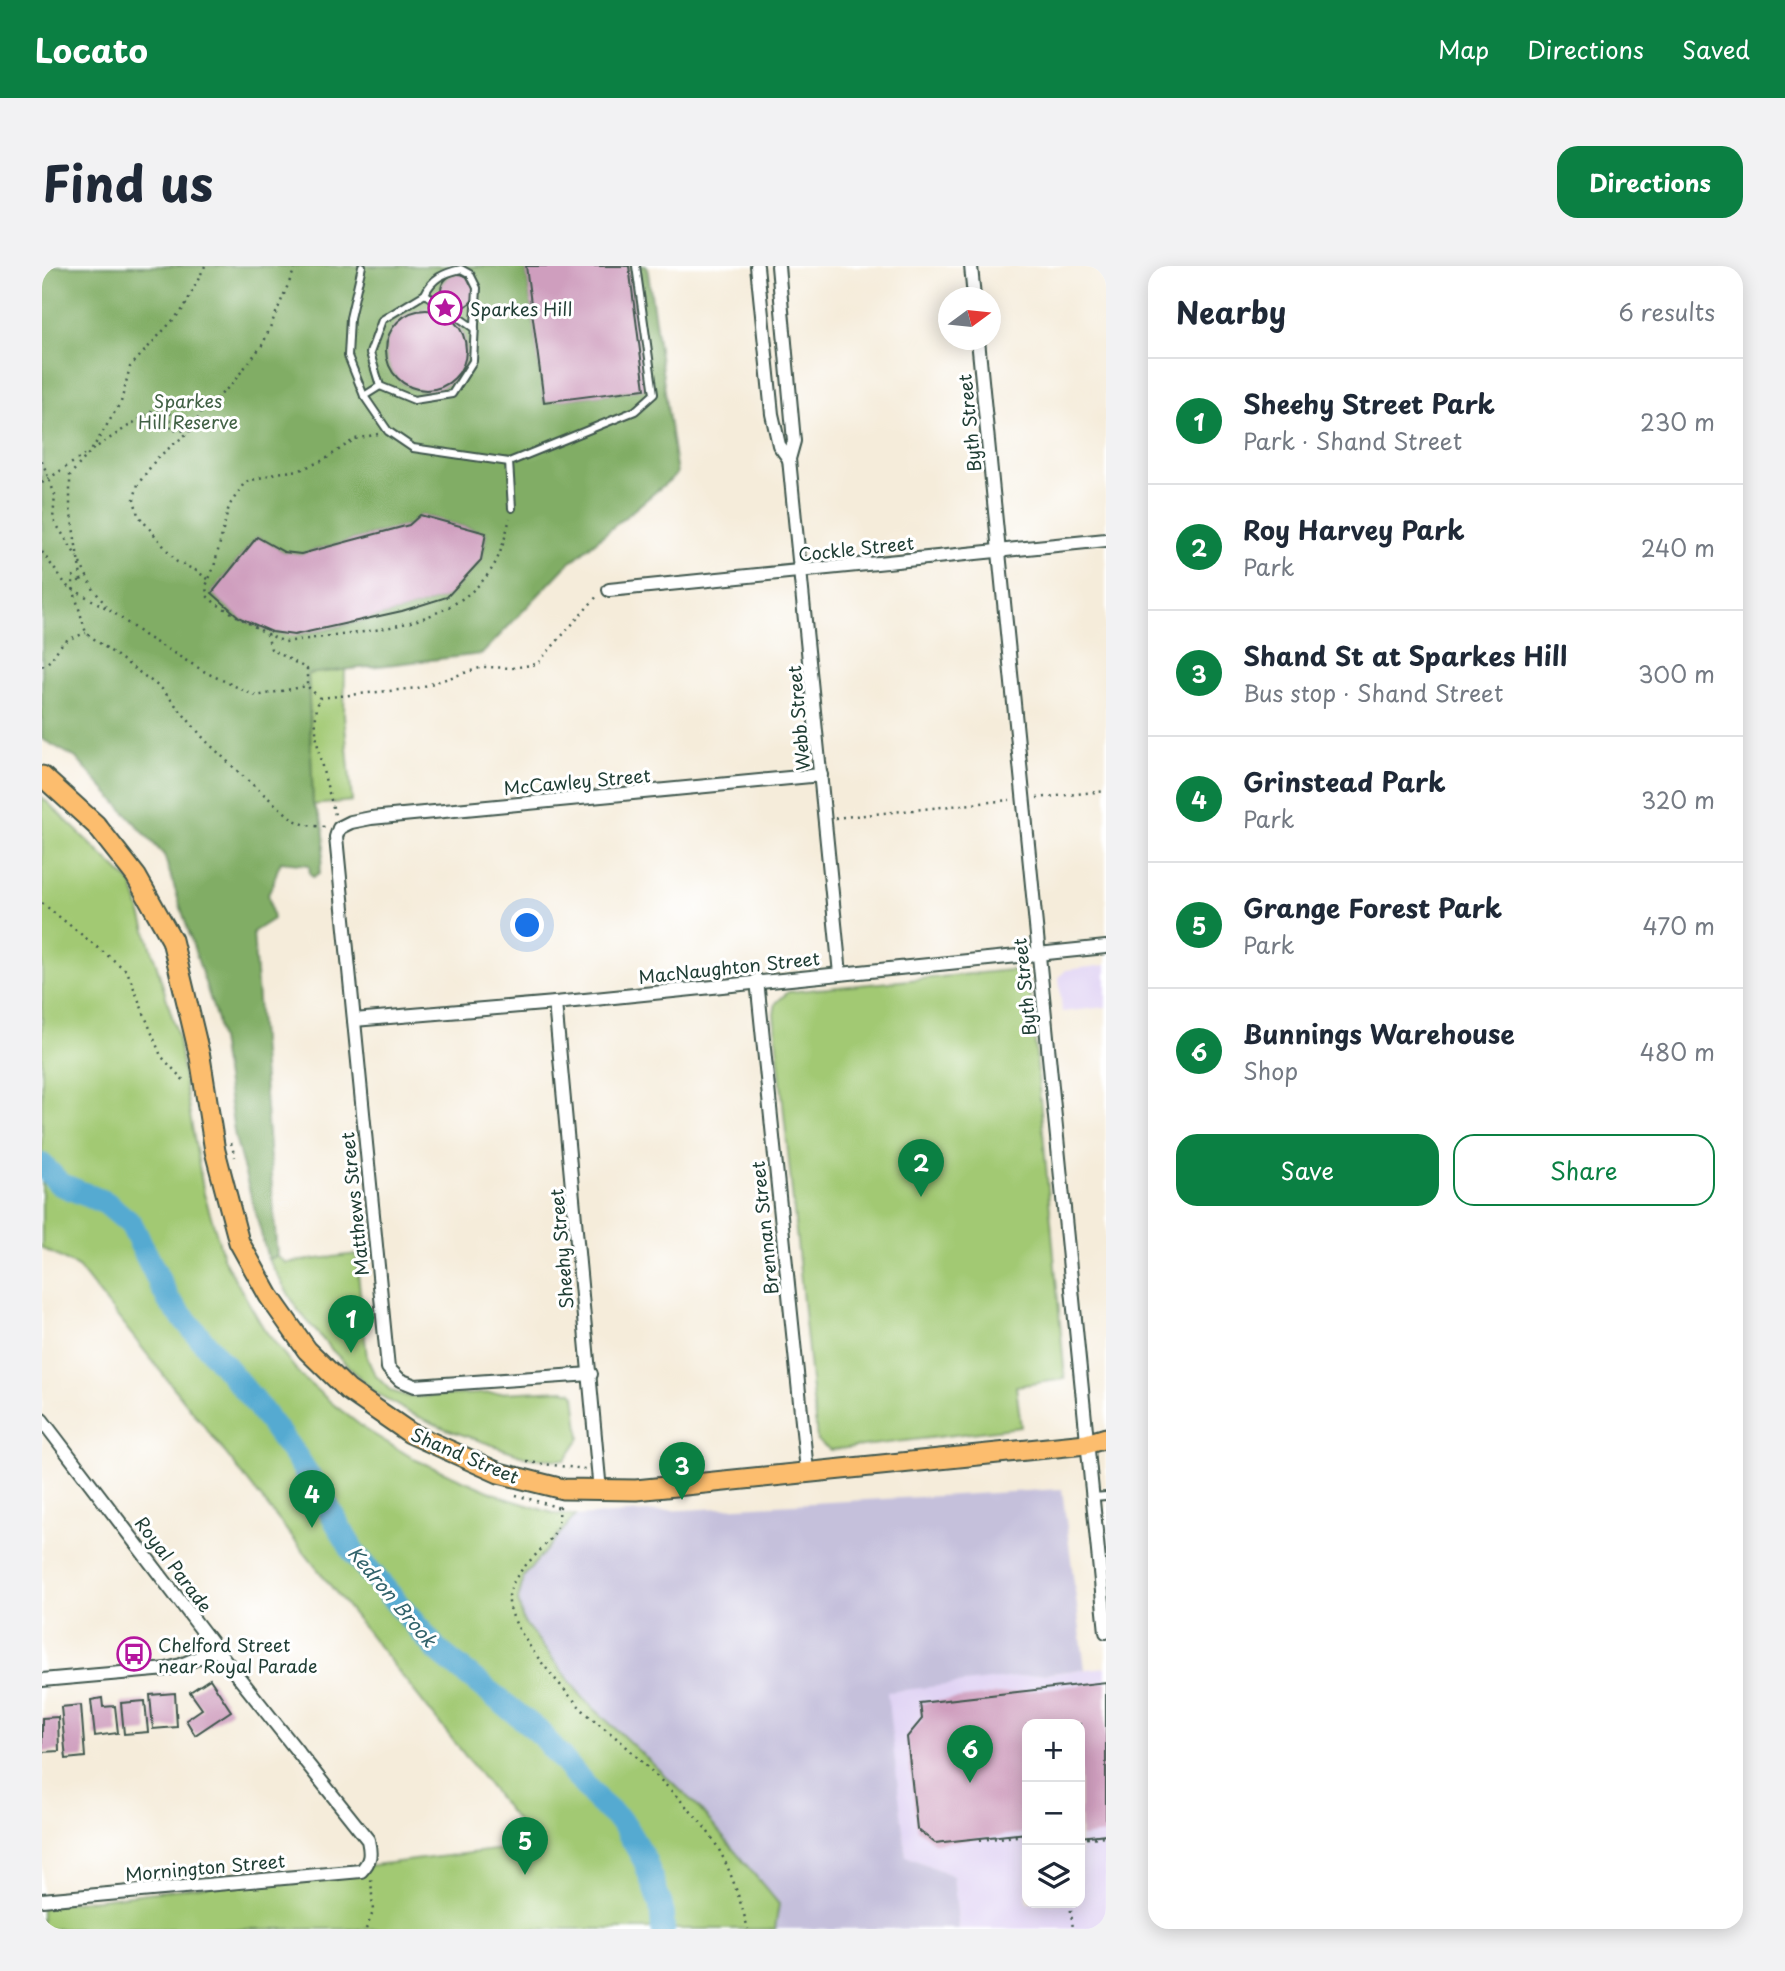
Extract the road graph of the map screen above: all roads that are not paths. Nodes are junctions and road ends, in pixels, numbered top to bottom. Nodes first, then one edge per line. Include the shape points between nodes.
1 (362, 266) edge
2 (636, 266) edge
3 (757, 266) edge
4 (778, 266) edge
5 (971, 266) edge
6 (973, 287) edge
7 (425, 294) junction
8 (475, 329) junction
9 (979, 350) edge
10 (380, 386) junction
11 (364, 396) junction
12 (789, 458) junction
13 (509, 462) junction
14 (512, 508) road end
15 (1106, 540) edge
16 (999, 551) junction
17 (801, 571) junction
18 (609, 590) road end
19 (821, 775) junction
20 (42, 776) edge
21 (339, 828) joint
22 (1106, 947) edge
23 (1038, 953) junction
24 (840, 974) junction
25 (757, 980) junction
26 (555, 1003) junction
27 (354, 1020) junction
28 (591, 1374) junction
29 (45, 1429) edge
30 (1106, 1438) edge
31 (1086, 1444) junction
32 (1106, 1447) edge
33 (807, 1471) junction
34 (600, 1492) junction
35 (1106, 1496) edge
36 (1091, 1497) junction
37 (1104, 1591) edge
38 (1106, 1632) edge
39 (217, 1650) junction
40 (42, 1681) edge
41 (369, 1864) joint
42 (42, 1900) edge

1 - 11 lane via 350,318 348,356
2 - 13 lane via 654,394 635,411
3 - 12 street, Webb Street via 772,414 779,445
4 - 12 street, Webb Street via 794,441
5 - 6 street
7 - 8 lane
7 - 8 lane via 442,273 461,269 470,274 477,288
7 - 10 lane via 382,320 370,353
8 - 10 lane via 473,361 452,394 414,400
9 - 16 street, Byth Street
10 - 11 lane
11 - 13 lane via 388,431 414,448
12 - 17 street, Webb Street
13 - 14 lane
15 - 16 street, Cockle Street
16 - 17 street, Cockle Street
16 - 23 street, Byth Street
17 - 18 street, Cockle Street
17 - 19 street, Webb Street
19 - 21 street, McCawley Street via 371,818
19 - 24 street, Webb Street
20 - 34 main road, Shand Street via 104,835 136,876 172,940 200,1056 215,1151 239,1242 307,1350 348,1390 429,1443 508,1477
21 - 27 street, Matthews Street via 336,837
22 - 23 street, MacNaughton Street
23 - 24 street, MacNaughton Street
23 - 31 street, Byth Street
24 - 25 street, MacNaughton Street
25 - 26 street, MacNaughton Street
25 - 33 street, Brennan Street
26 - 27 street, MacNaughton Street
26 - 28 street, Sheehy Street
27 - 28 street, Matthews Street via 388,1368 415,1386
28 - 34 street, Sheehy Street
29 - 39 street, Royal Parade
30 - 31 main road, Shand Street
31 - 32 main road, Shand Street
31 - 33 main road, Shand Street
31 - 36 street, Byth Street
33 - 34 main road, Shand Street
35 - 36 lane
36 - 37 street, Byth Street
37 - 38 street, Byth Street
39 - 40 street via 167,1669
39 - 41 street, Royal Parade via 368,1840
41 - 42 street, Mornington Street via 360,1871

